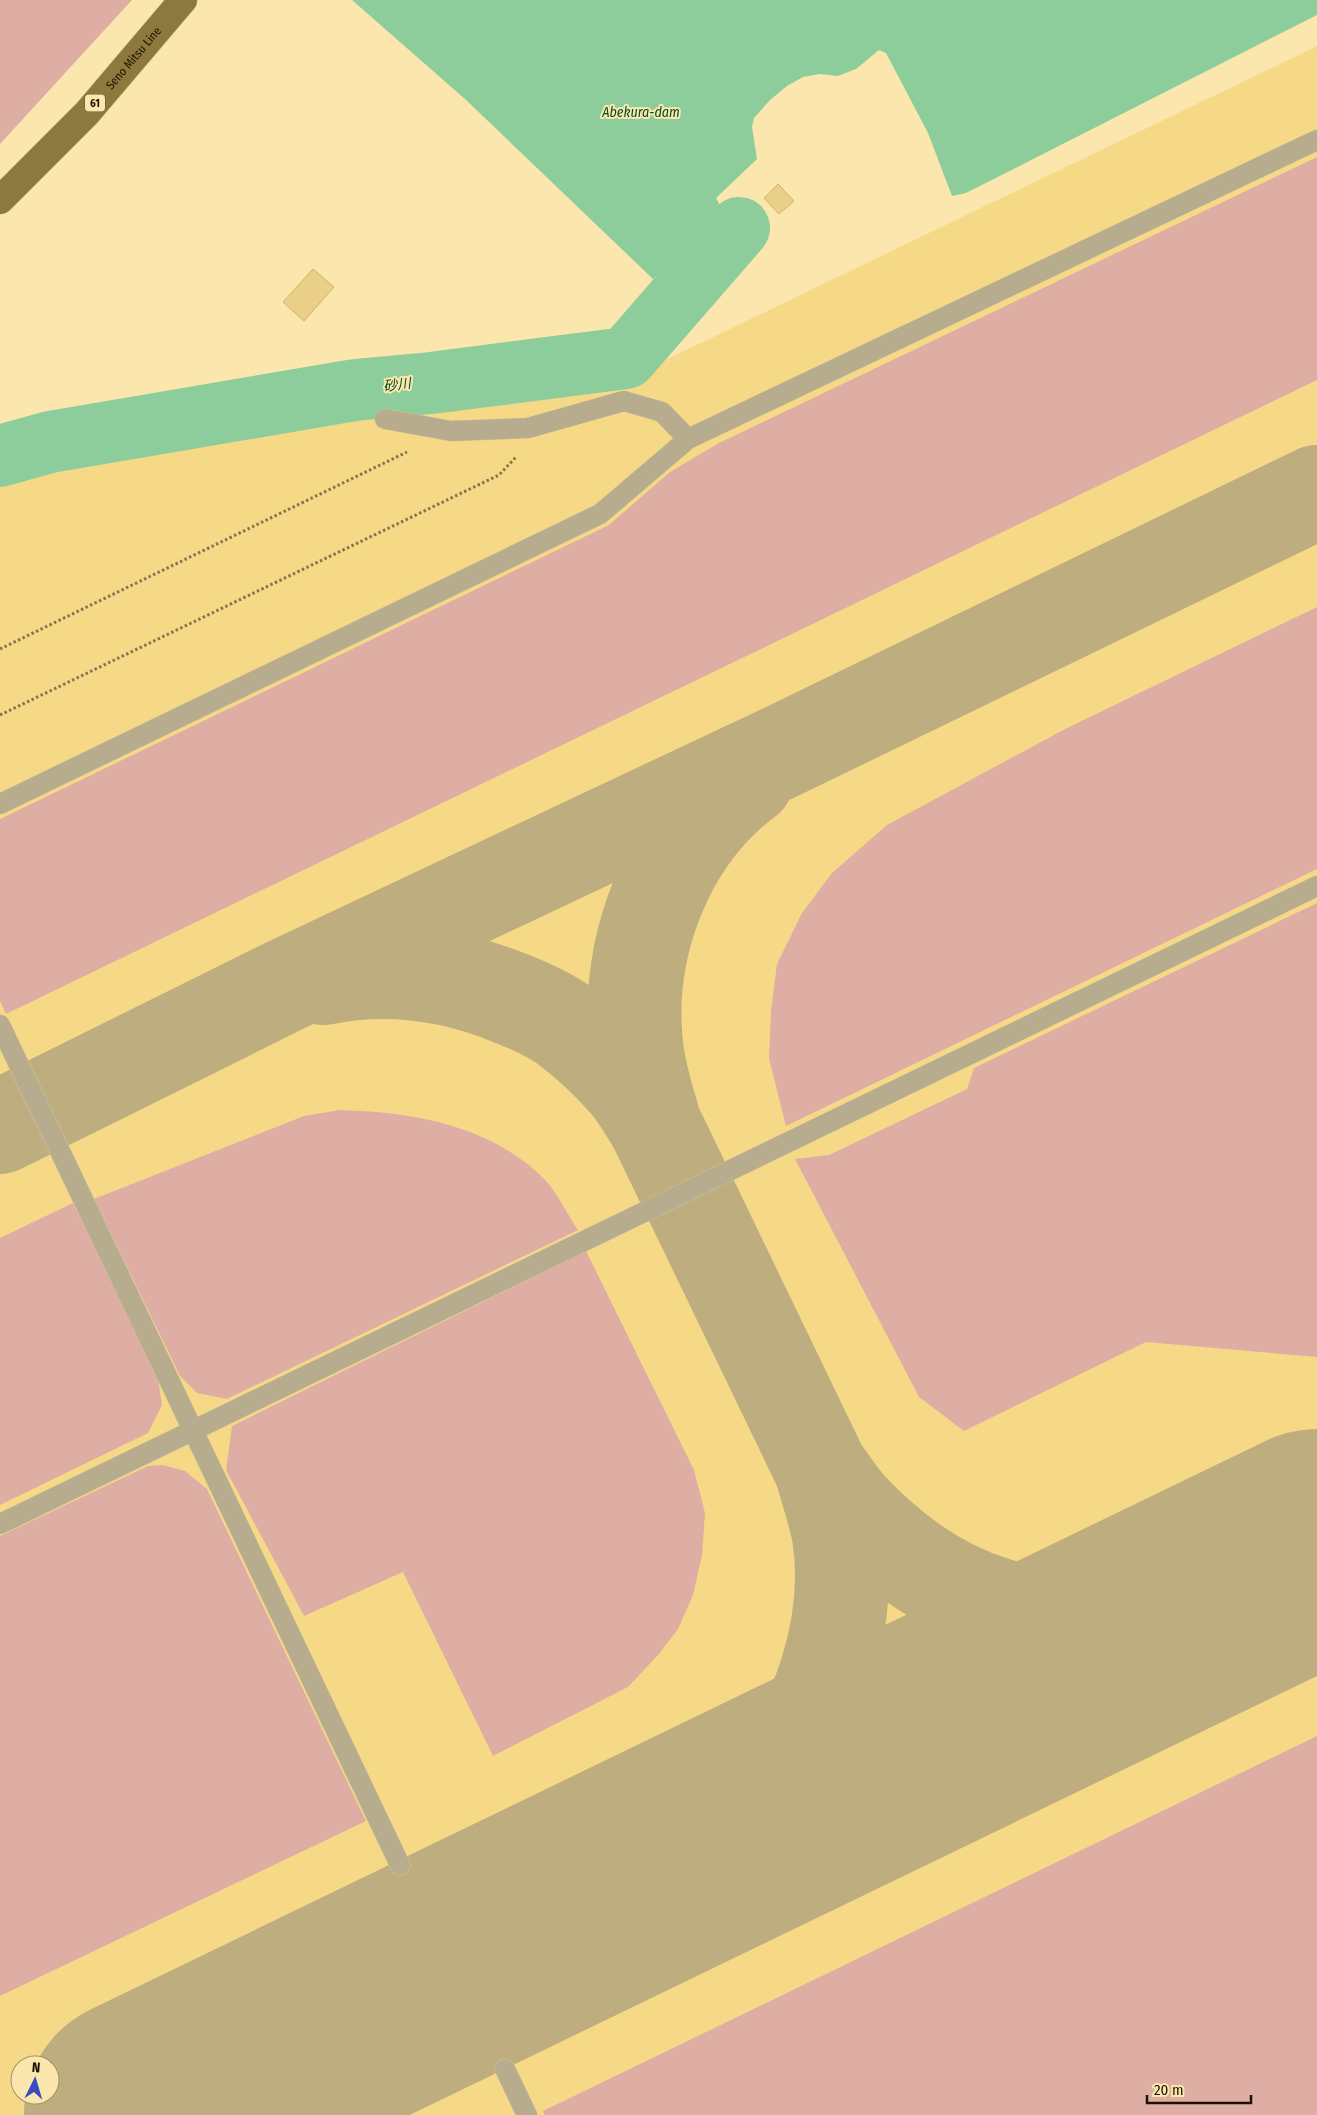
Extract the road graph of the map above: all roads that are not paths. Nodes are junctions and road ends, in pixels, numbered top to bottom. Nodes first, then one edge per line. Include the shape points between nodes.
1 (183, 0) edge
2 (1317, 140) edge
3 (0, 200) edge
4 (385, 419) dead end
5 (688, 439) junction
6 (0, 804) edge
7 (1317, 886) edge
8 (0, 1025) edge
9 (192, 1430) junction
10 (0, 1524) edge
11 (400, 1865) dead end
12 (505, 2069) dead end
13 (527, 2115) edge

1 - 3 main road, Seno Mitsu Line / 61 via 86,113
2 - 5 lane
4 - 5 lane via 451,431 528,428 624,401 662,412
5 - 6 lane via 600,514
7 - 9 lane
8 - 9 lane
9 - 10 lane
9 - 11 lane
12 - 13 lane

